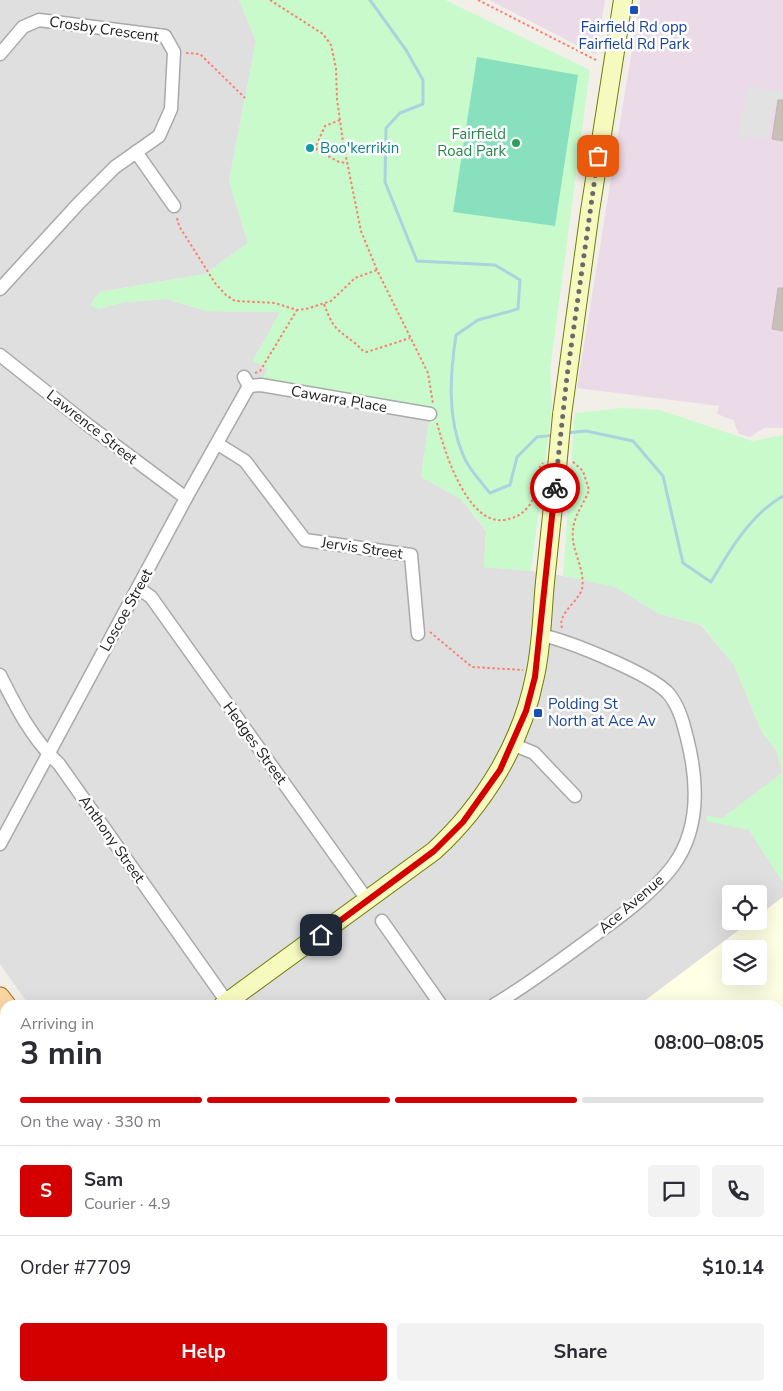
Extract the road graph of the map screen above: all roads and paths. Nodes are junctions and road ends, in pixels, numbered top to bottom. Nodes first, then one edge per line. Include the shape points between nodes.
1 (270, 0) edge
2 (478, 0) edge
3 (624, 0) edge
4 (174, 52) junction
5 (0, 54) edge
6 (598, 61) dead end
7 (245, 98) dead end
8 (340, 120) junction
9 (136, 152) junction
10 (347, 163) junction
11 (174, 206) dead end
12 (177, 220) dead end
13 (377, 270) junction
14 (0, 289) edge
15 (324, 304) junction
16 (297, 310) junction
17 (411, 338) junction
18 (0, 355) edge
19 (247, 382) junction
20 (432, 413) junction
21 (218, 444) junction
22 (557, 463) junction
23 (186, 498) junction
24 (138, 588) junction
25 (417, 621) junction
26 (567, 631) dead end
27 (418, 634) dead end
28 (541, 635) junction
29 (525, 670) dead end
30 (0, 675) edge
31 (512, 744) junction
32 (48, 753) junction
33 (575, 796) dead end
34 (0, 844) edge
35 (368, 901) junction
36 (382, 921) dead end
37 (222, 1000) edge
38 (231, 1000) edge
39 (437, 1000) edge
40 (502, 1000) edge

1 - 8 path via 323,34 331,45
2 - 6 path
3 - 22 main road, bridge via 590,211
4 - 5 street, Crosby Crescent via 165,36 39,20 24,27
4 - 7 path via 200,54
4 - 9 street, Crosby Crescent via 171,109 159,136
8 - 10 path
8 - 10 path via 325,126 316,146 321,154
9 - 11 street
9 - 14 street, Crosby Crescent via 115,167 79,203
10 - 13 path via 361,231
12 - 16 path via 226,295 235,301 275,303
13 - 15 path via 356,278
13 - 17 path
15 - 16 path
15 - 17 path via 331,323 339,333 362,351
16 - 19 path via 260,371
17 - 20 path via 428,373
18 - 23 street, Lawrence Street
19 - 20 street, Cawarra Place
19 - 21 street, Loscoe Street
20 - 22 path via 458,479 479,512 489,518 500,520 521,515 530,506 536,492 539,467
21 - 23 street, Loscoe Street
21 - 25 street, Jervis Street via 246,462 305,540 411,556
22 - 26 path via 577,463 588,480 589,490 576,513 573,526 573,541 583,578 577,599 562,618 562,628
22 - 28 main road
23 - 24 street, Loscoe Street
24 - 32 street, Loscoe Street
24 - 35 street, Hedges Street via 151,597
25 - 27 street, Jervis Street
25 - 29 path via 472,667
28 - 31 main road via 533,685
28 - 40 street, Ace Avenue via 635,672 667,693 681,715 691,754 696,784 694,816 681,854 654,888 526,986
30 - 32 street, Anthony Street via 22,718
31 - 33 street via 534,753
31 - 35 main road via 487,791 463,822 434,851
32 - 34 street, Loscoe Street
32 - 37 street, Anthony Street via 59,764
35 - 38 main road
36 - 39 street

